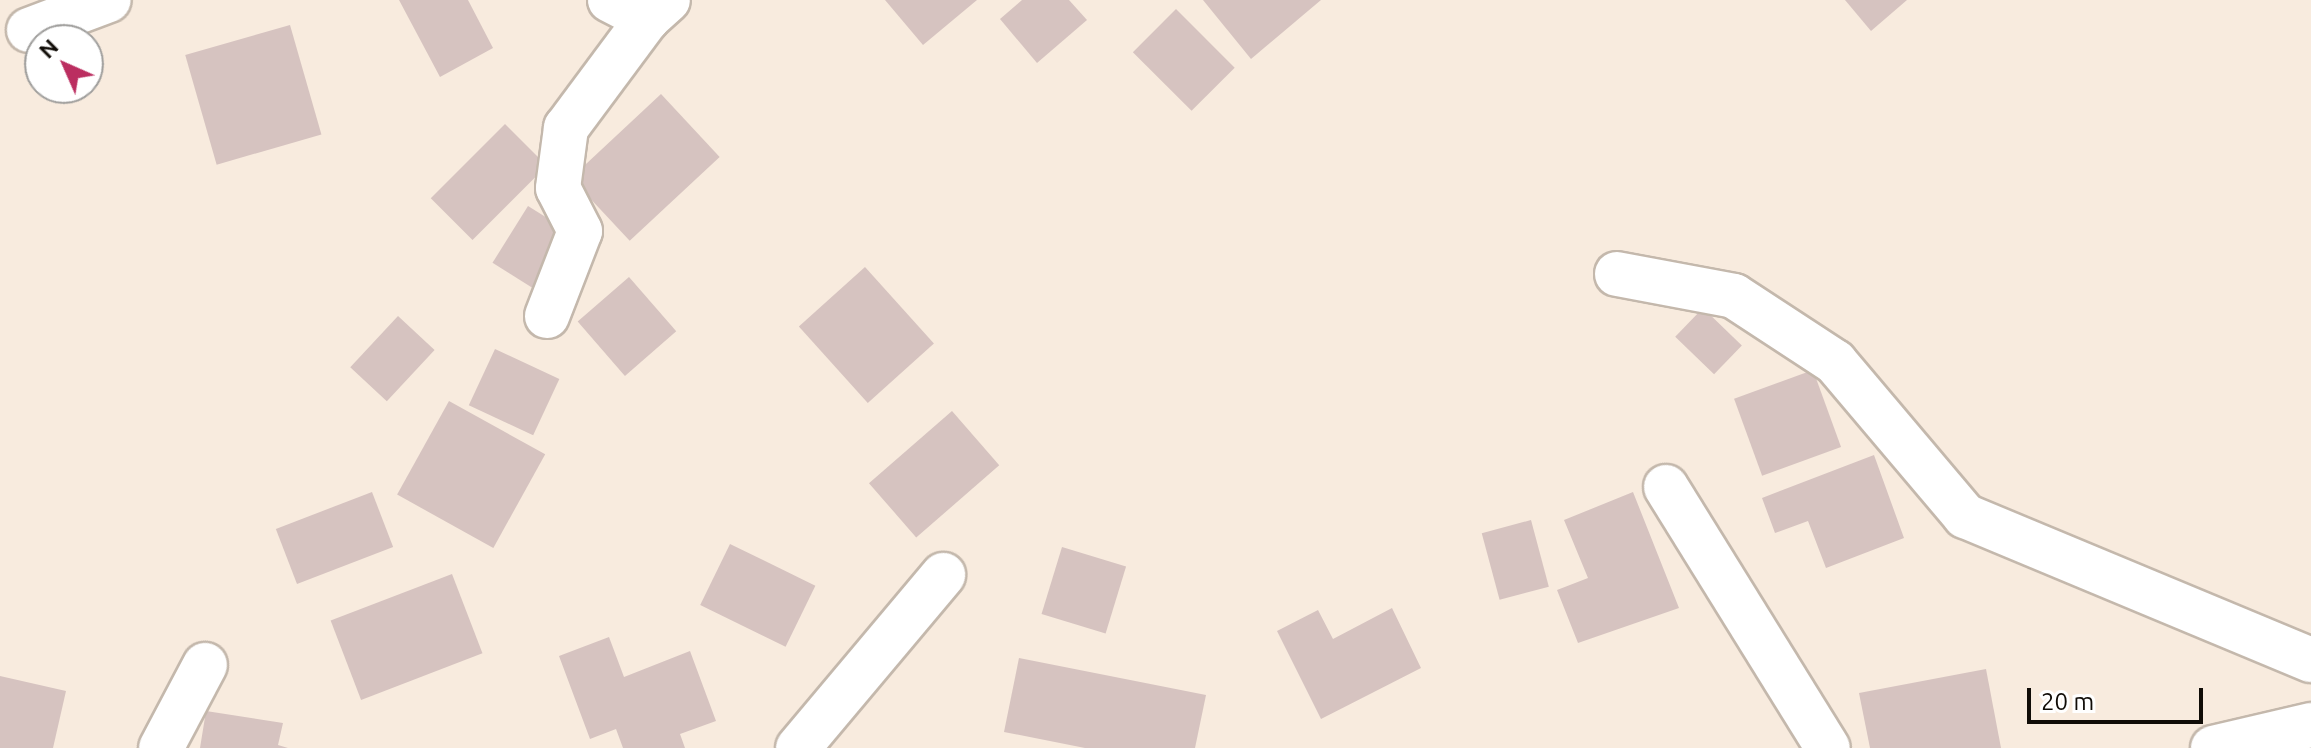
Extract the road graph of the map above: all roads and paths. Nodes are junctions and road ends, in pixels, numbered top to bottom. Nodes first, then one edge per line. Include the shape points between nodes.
1 (109, 0) edge
2 (642, 6) edge
3 (45, 24) edge
4 (1617, 274) dead end
5 (547, 316) dead end
6 (1666, 487) dead end
7 (943, 575) dead end
8 (2311, 660) edge
9 (205, 665) dead end
10 (2311, 725) edge
11 (161, 748) edge
12 (798, 748) edge
13 (1828, 748) edge
14 (2213, 748) edge

1 - 3 street
2 - 5 street via 566,128 558,188 580,231
4 - 8 street via 1734,296 1835,362 1965,516
6 - 13 street
7 - 12 street
9 - 11 street
10 - 14 street

